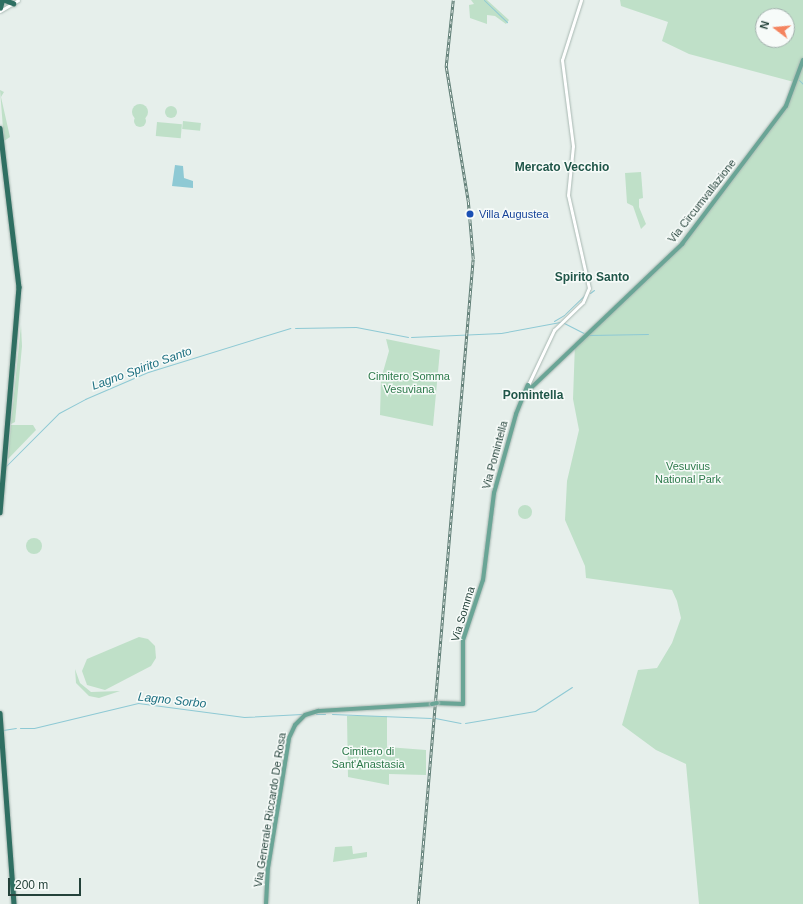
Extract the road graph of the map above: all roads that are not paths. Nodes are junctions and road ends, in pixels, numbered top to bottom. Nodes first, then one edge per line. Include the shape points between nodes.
1 (3, 0) edge
2 (581, 0) edge
3 (16, 1) edge
4 (3, 7) edge
5 (0, 11) edge
6 (803, 60) edge
7 (0, 128) edge
8 (529, 386) junction
9 (0, 512) edge
10 (491, 530) joint
11 (463, 704) joint
12 (0, 713) edge
13 (1, 725) edge
14 (14, 902) edge
15 (266, 904) edge

1 - 3 highway
1 - 4 highway
2 - 8 street, Via Pomintella via 563,56 573,146 568,195 589,288 583,302 554,330
3 - 4 street
4 - 5 street
6 - 8 main road, Via Circumvallazione via 786,106 698,224 656,270 536,383
7 - 9 highway via 17,252 19,302
8 - 10 main road, Via Pomintella via 521,402 494,493
10 - 11 main road, Via Somma via 483,580 463,640
11 - 15 main road, Via Generale Riccardo De Rosa via 318,711 305,715 295,725 290,738 268,868
12 - 13 highway
13 - 14 highway

